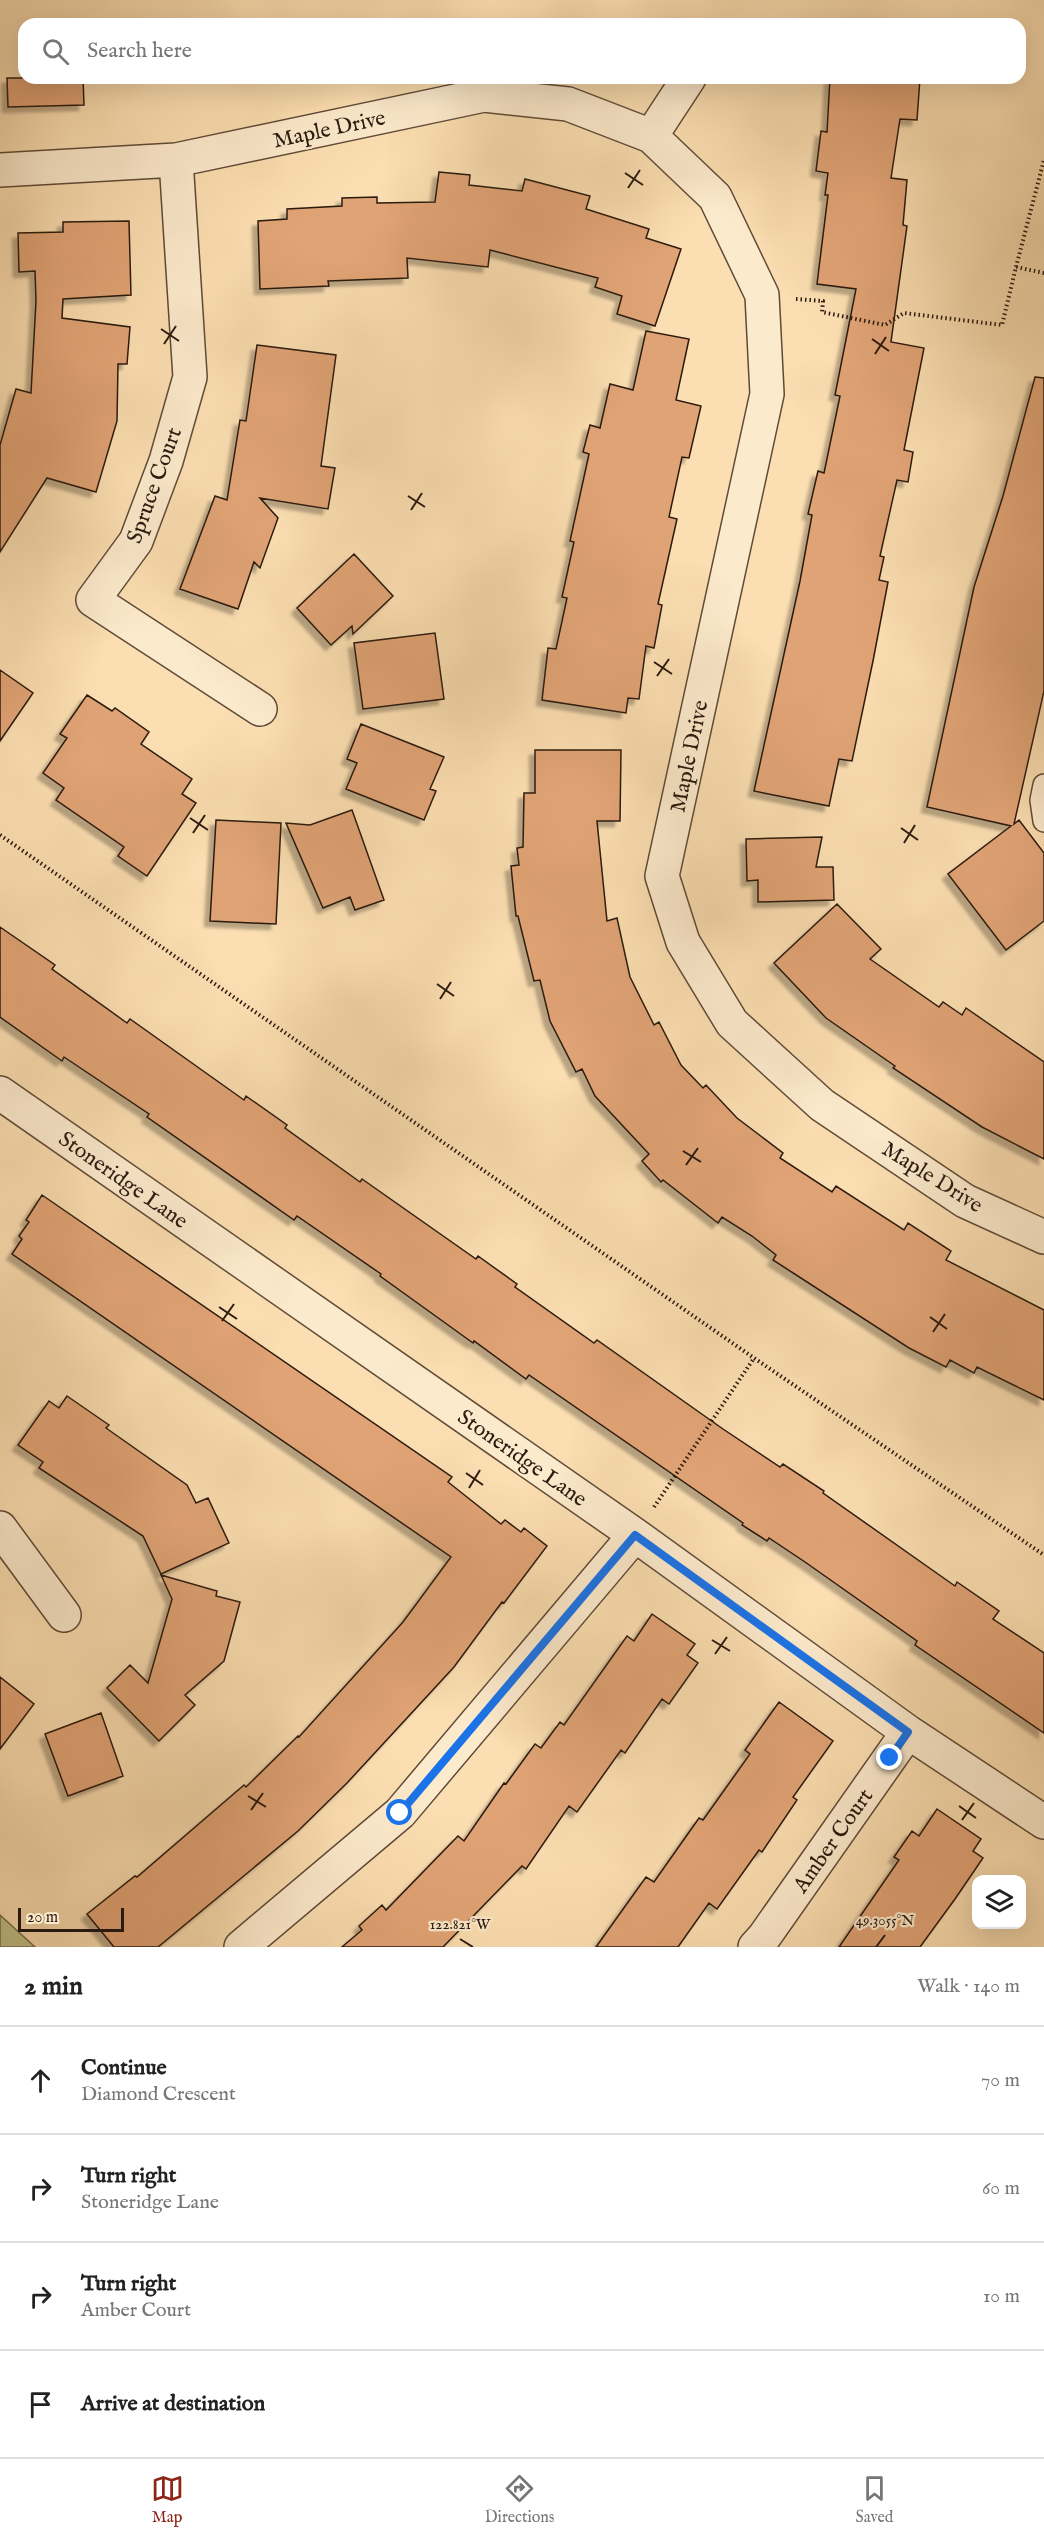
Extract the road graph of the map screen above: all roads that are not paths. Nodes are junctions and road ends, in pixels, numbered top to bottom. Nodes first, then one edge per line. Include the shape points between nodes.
1 (685, 84) edge
2 (651, 136) junction
3 (176, 160) junction
4 (0, 170) edge
5 (260, 709) dead end
6 (1044, 785) edge
7 (1044, 820) edge
8 (3, 1101) edge
9 (1044, 1237) edge
10 (0, 1528) edge
11 (635, 1535) junction
12 (64, 1615) dead end
13 (908, 1732) junction
14 (1044, 1822) edge
15 (241, 1947) edge
16 (755, 1947) edge

1 - 2 street
2 - 3 street, Maple Drive via 567,104 484,95
2 - 9 street, Maple Drive via 715,197 762,295 767,394 662,876 683,942 732,1023 822,1105 965,1201
3 - 4 street, Maple Drive
3 - 5 street, Spruce Court via 190,377 136,541 93,600
6 - 7 lane
8 - 11 street, Stoneridge Lane
10 - 12 street
11 - 13 street, Stoneridge Lane
11 - 15 street via 400,1813
13 - 14 street, Stoneridge Lane
13 - 16 street, Amber Court

